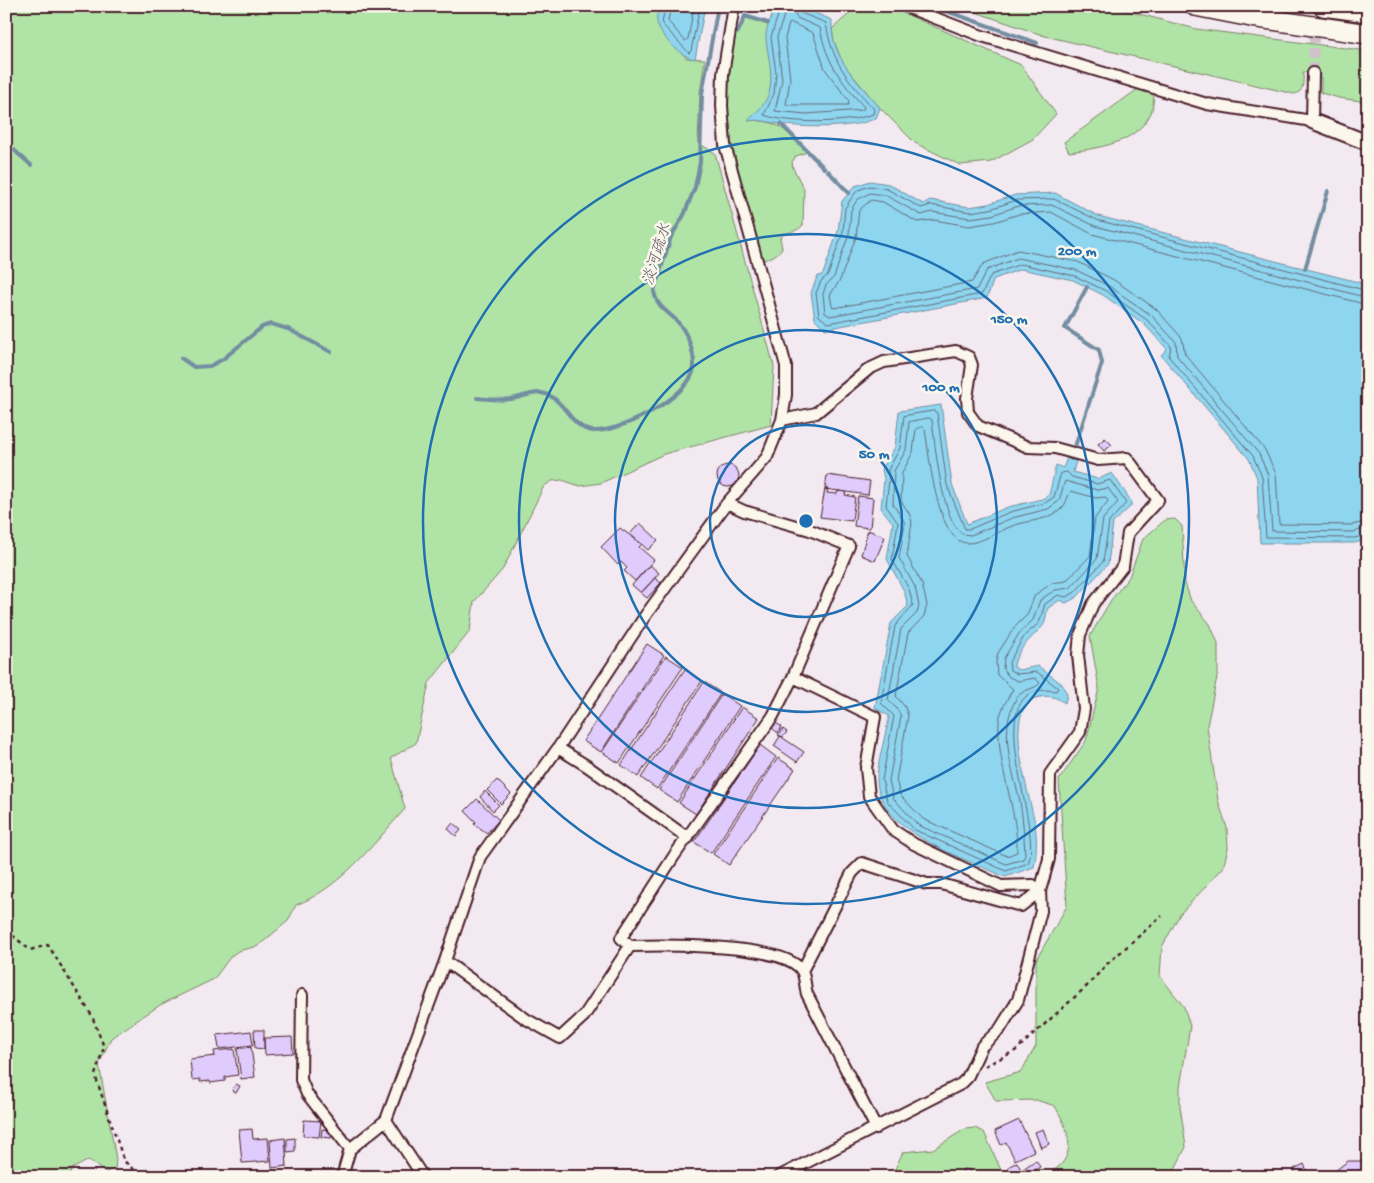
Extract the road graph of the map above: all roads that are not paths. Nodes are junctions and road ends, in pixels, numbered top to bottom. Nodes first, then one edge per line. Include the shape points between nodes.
1 (734, 6) edge
2 (904, 6) edge
3 (1195, 6) edge
4 (1323, 6) edge
5 (1368, 12) edge
6 (1368, 34) edge
7 (1313, 73) tunnel mouth
8 (1312, 121) junction
9 (1368, 143) edge
10 (782, 420) junction
11 (728, 503) junction
12 (792, 677) junction
13 (558, 748) junction
14 (688, 838) junction
15 (1040, 890) junction
16 (630, 946) junction
17 (445, 961) junction
18 (802, 971) junction
19 (302, 995) dead end
20 (386, 1120) junction
21 (876, 1128) junction
22 (350, 1149) junction
23 (342, 1177) edge
24 (423, 1177) edge
25 (778, 1177) edge

1 - 10 street via 723,74 726,145 786,366
2 - 8 street via 982,36 1207,104
3 - 6 highway
4 - 5 highway
7 - 8 street
8 - 9 street
10 - 11 street via 767,457
10 - 15 street via 816,413 869,369 884,362 956,351 969,357 972,365 968,412 978,426 1028,447 1055,448 1098,460 1127,458 1158,500 1128,533 1123,566 1093,604 1080,635 1078,655 1084,709 1080,732 1050,774 1049,859
11 - 12 street via 849,546
11 - 13 street via 645,616
12 - 14 street via 773,716
12 - 15 street via 875,717 866,768 869,796 893,830 914,844 1001,886 1033,885
13 - 14 street
13 - 17 street via 480,857
14 - 16 street via 621,938
15 - 18 street via 1021,906 941,884 927,884 862,863 852,873
15 - 21 street via 1041,910 1018,1000 1000,1029 982,1046 967,1078
16 - 17 street via 584,1016 560,1038 526,1019
16 - 18 street via 737,949 786,958
17 - 20 street
18 - 21 street via 807,994
19 - 22 street via 301,1080 307,1094
20 - 22 street
20 - 24 street
21 - 25 street
22 - 23 street

